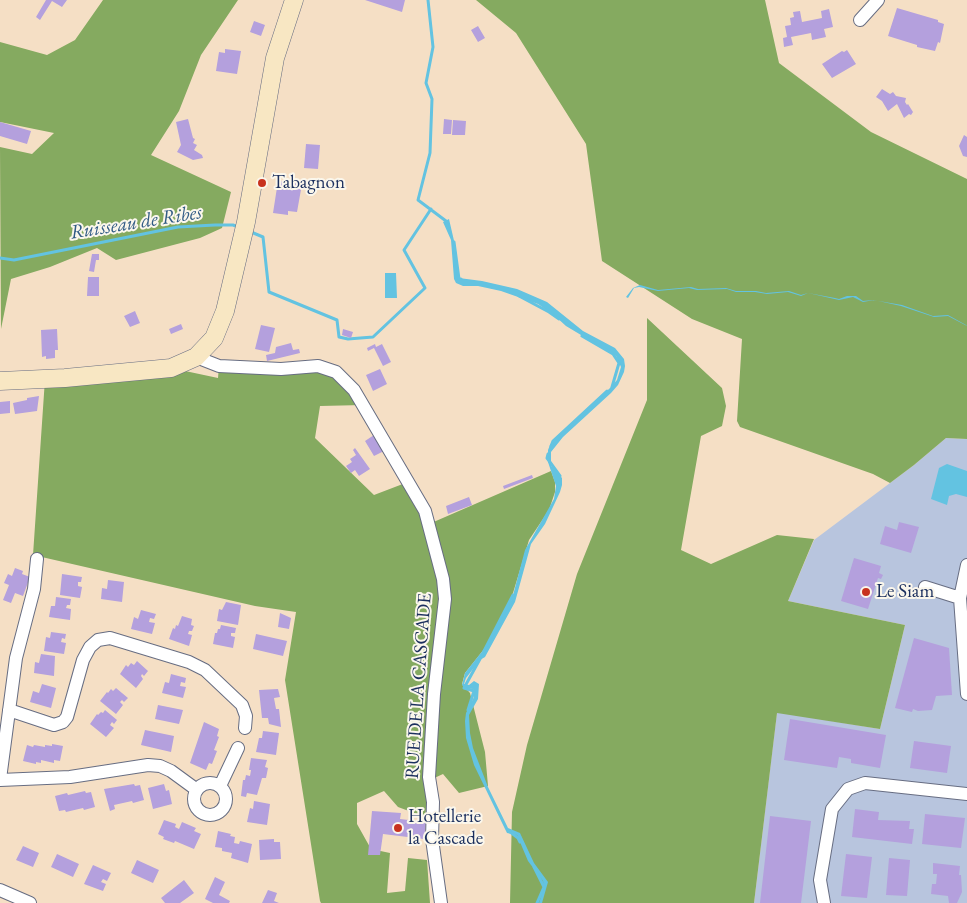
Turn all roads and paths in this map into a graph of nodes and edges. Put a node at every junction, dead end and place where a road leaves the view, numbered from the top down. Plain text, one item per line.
1 (294, 0) edge
2 (878, 0) edge
3 (860, 20) dead end
4 (196, 357) junction
5 (0, 381) edge
6 (37, 559) dead end
7 (967, 565) edge
8 (926, 587) dead end
9 (960, 598) junction
10 (967, 694) edge
11 (9, 710) junction
12 (245, 728) dead end
13 (238, 748) dead end
14 (0, 780) edge
15 (220, 786) junction
16 (197, 790) junction
17 (967, 794) edge
18 (0, 890) edge
19 (30, 903) edge
20 (441, 903) edge
21 (824, 903) edge

1 - 4 main road
2 - 3 street
4 - 5 main road
4 - 20 street, RUE DE LA CASCADE
6 - 11 street
7 - 9 street
8 - 9 street
9 - 10 street
11 - 12 street
11 - 14 street
13 - 15 street
14 - 16 street
15 - 16 street
15 - 16 street
17 - 21 street
18 - 19 street

